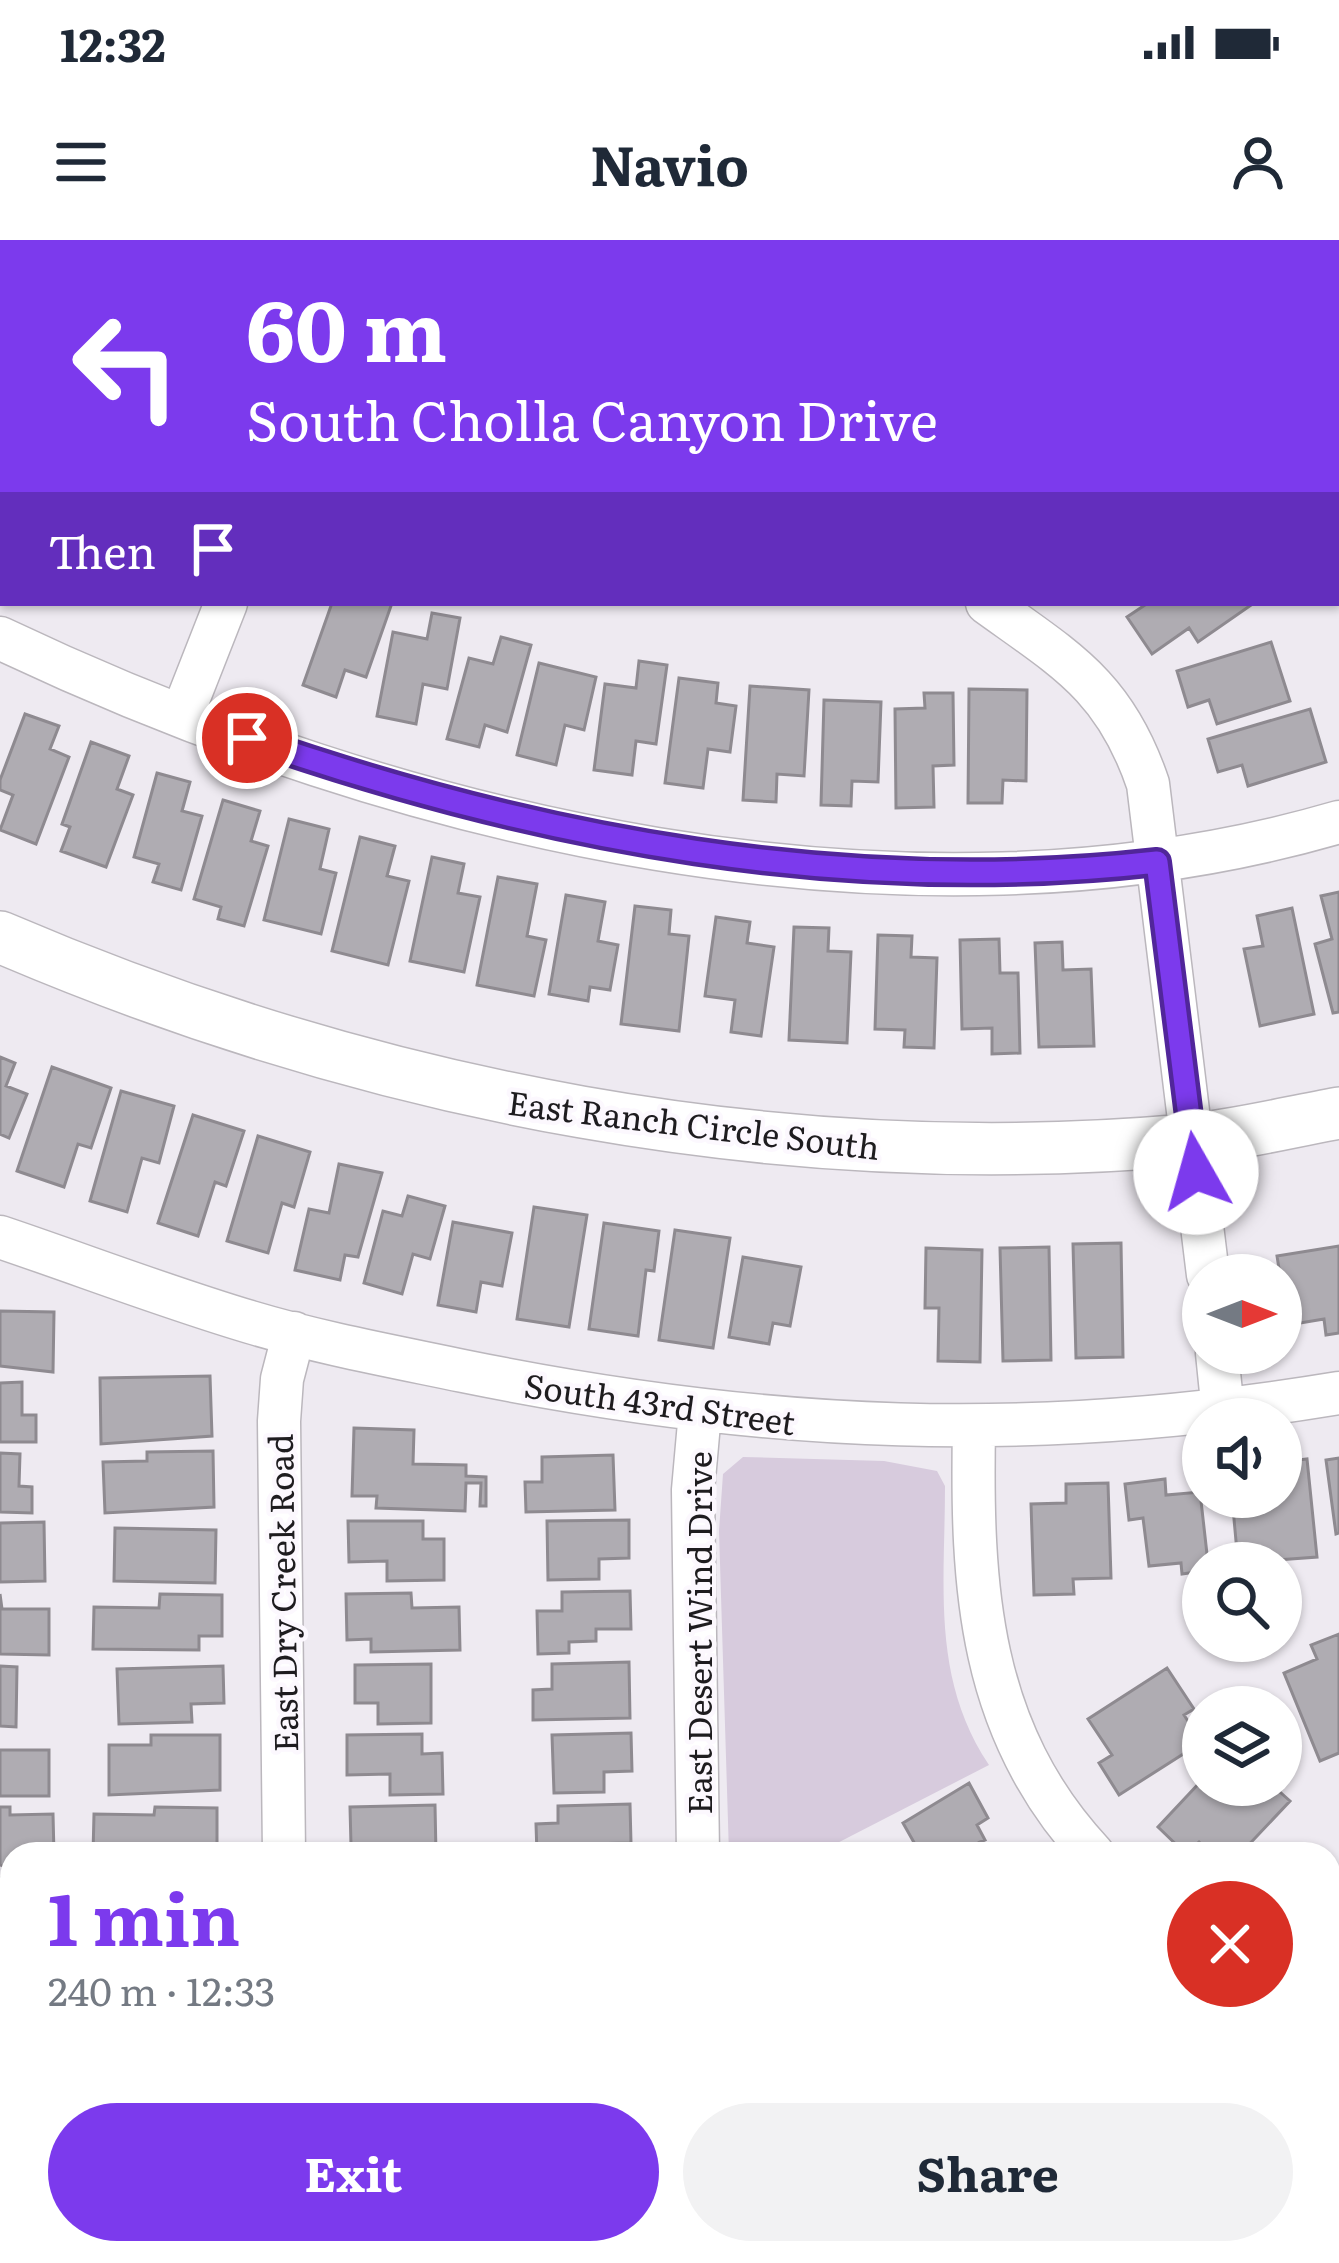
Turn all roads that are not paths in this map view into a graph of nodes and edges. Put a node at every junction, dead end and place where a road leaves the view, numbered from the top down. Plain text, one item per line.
1 (225, 606) edge
2 (991, 606) edge
3 (0, 638) edge
4 (182, 716) junction
5 (1339, 822) edge
6 (1157, 862) junction
7 (0, 937) edge
8 (1339, 1113) edge
9 (1192, 1139) junction
10 (0, 1237) edge
11 (1206, 1254) edge
12 (294, 1333) junction
13 (1339, 1393) edge
14 (1302, 1399) edge
15 (700, 1412) junction
16 (1182, 1414) edge
17 (974, 1427) junction
18 (284, 1842) edge
19 (698, 1842) edge
20 (1084, 1842) edge

1 - 4 street
2 - 6 street
3 - 4 street
4 - 6 street
5 - 6 street
6 - 9 street
7 - 9 street, East Ranch Circle South
8 - 9 street, East Ranch Circle South
9 - 11 street
10 - 12 street, South 43rd Street
12 - 15 street, South 43rd Street
12 - 18 street, East Dry Creek Road
13 - 14 street, South 43rd Street
15 - 17 street, South 43rd Street
15 - 19 street, East Desert Wind Drive
16 - 17 street, South 43rd Street
17 - 20 street

